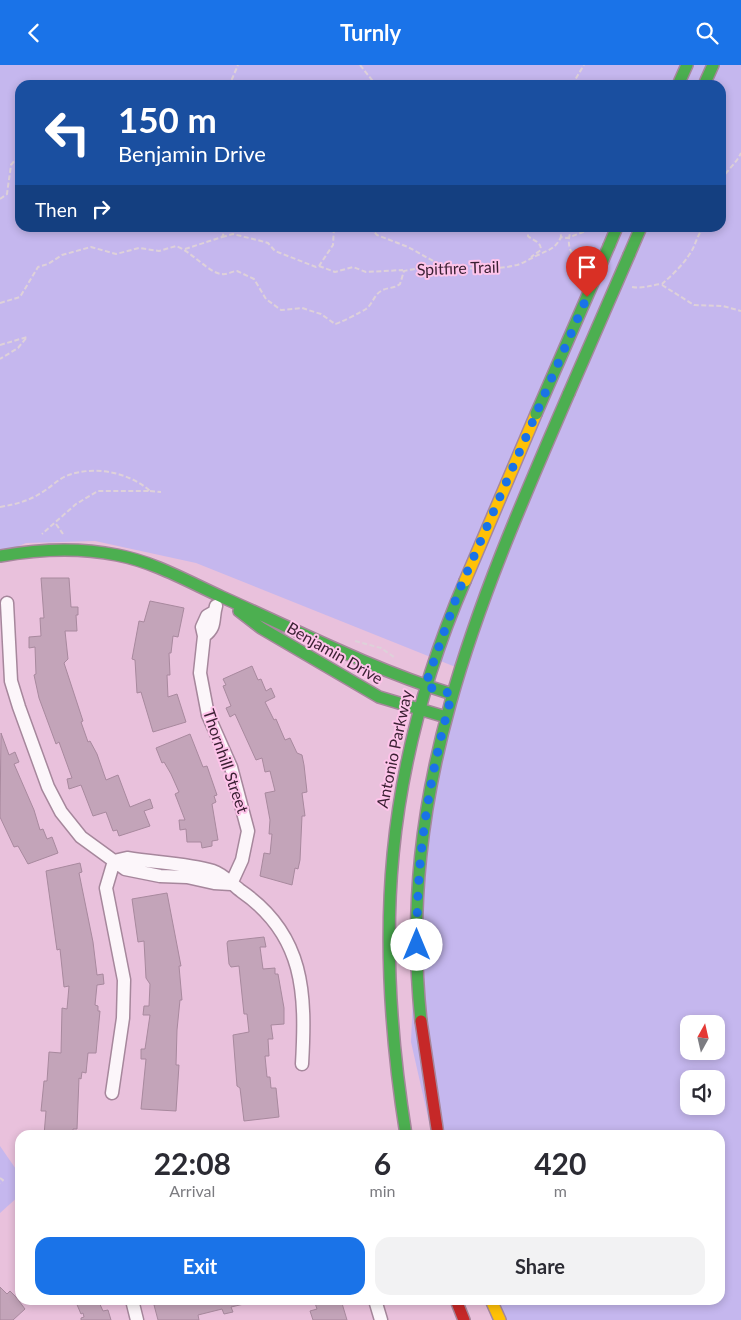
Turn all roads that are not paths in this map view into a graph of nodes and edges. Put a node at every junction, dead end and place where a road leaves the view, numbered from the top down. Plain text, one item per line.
1 (687, 65) edge
2 (713, 65) edge
3 (680, 80) edge
4 (706, 80) edge
5 (615, 232) edge
6 (639, 232) edge
7 (0, 556) edge
8 (219, 595) junction
9 (7, 603) dead end
10 (425, 686) junction
11 (452, 694) junction
12 (417, 710) junction
13 (446, 717) junction
14 (114, 861) junction
15 (231, 884) junction
16 (302, 1064) dead end
17 (112, 1093) dead end
18 (405, 1130) edge
19 (437, 1130) edge
20 (133, 1305) edge
21 (376, 1305) edge
22 (458, 1305) edge
23 (493, 1305) edge
24 (137, 1320) edge
25 (381, 1320) edge
26 (464, 1320) edge
27 (500, 1320) edge

1 - 3 main road
2 - 4 main road
5 - 10 main road, Antonio Parkway, bridge
6 - 11 main road, bridge
7 - 8 main road, Benjamin Drive
8 - 10 main road, Benjamin Drive
8 - 12 main road, Benjamin Drive
8 - 15 street, Thornhill Street
9 - 14 street
10 - 11 main road, Benjamin Drive
10 - 12 main road, Antonio Parkway
11 - 13 main road
12 - 13 main road, Benjamin Drive
12 - 18 main road, Antonio Parkway
13 - 19 main road
14 - 15 street
14 - 17 street
15 - 16 street
20 - 24 street
21 - 25 street
22 - 26 main road
23 - 27 main road

